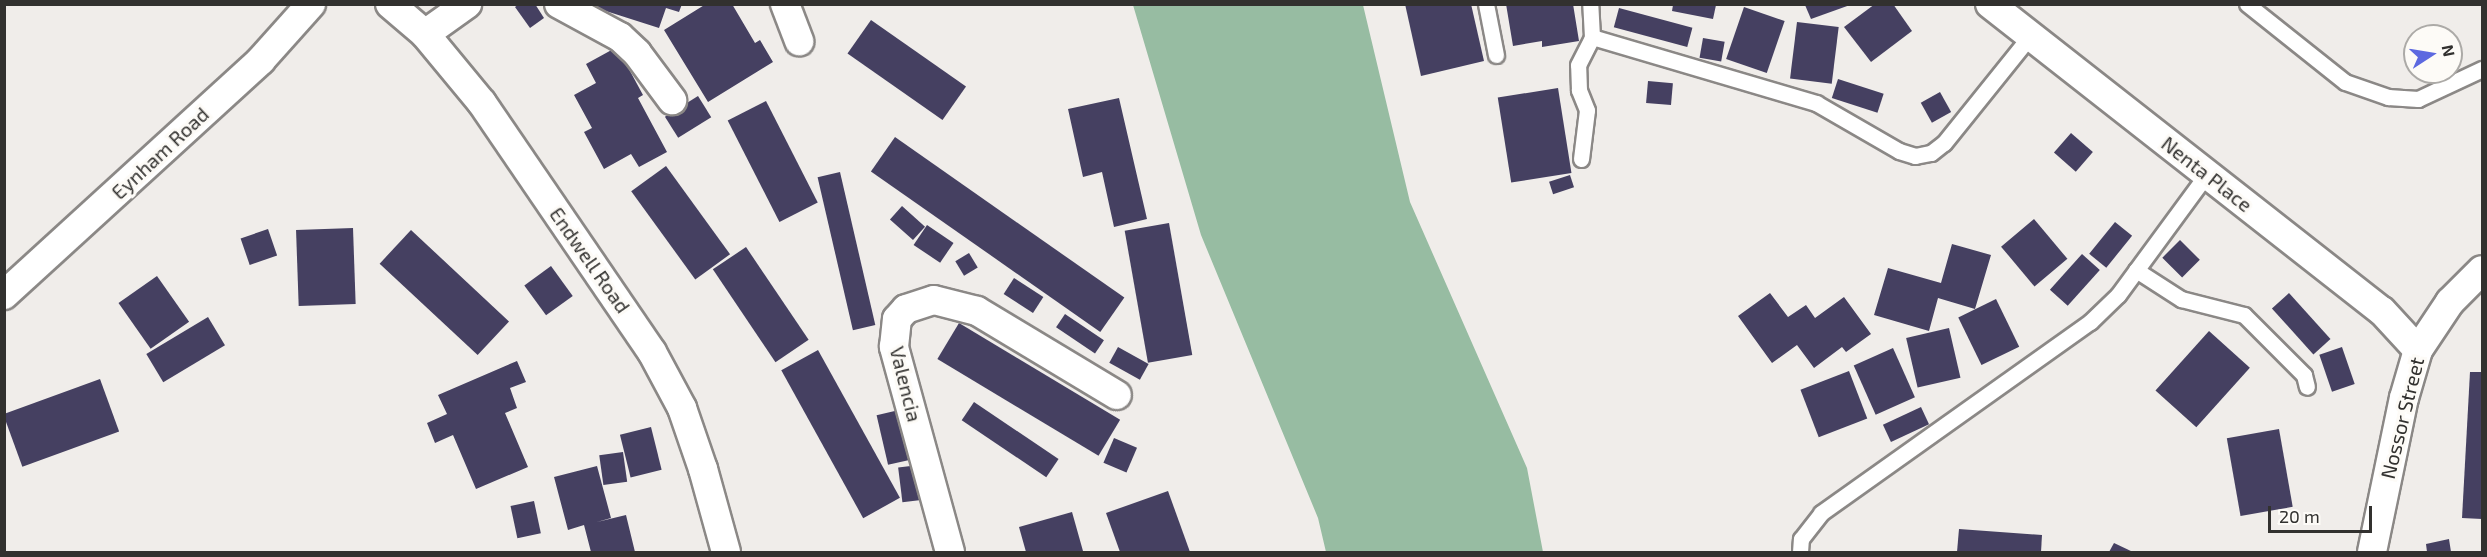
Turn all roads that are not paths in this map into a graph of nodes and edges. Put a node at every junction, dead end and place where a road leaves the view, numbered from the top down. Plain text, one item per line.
1 (311, 4) edge
2 (390, 4) edge
3 (467, 4) edge
4 (560, 4) edge
5 (785, 4) edge
6 (1486, 4) edge
7 (1590, 4) edge
8 (1990, 4) edge
9 (2247, 4) edge
10 (425, 34) junction
11 (2030, 36) junction
12 (1592, 37) junction
13 (799, 41) dead end
14 (1496, 55) dead end
15 (2482, 69) edge
16 (672, 100) dead end
17 (1581, 159) dead end
18 (2207, 174) junction
19 (2136, 270) junction
20 (2482, 270) edge
21 (4, 295) edge
22 (2418, 350) junction
23 (2307, 387) dead end
24 (1117, 395) dead end
25 (726, 552) edge
26 (950, 552) edge
27 (1800, 552) edge
28 (2372, 552) edge

1 - 21 street, Eynham Road
2 - 10 street, Endwell Road
3 - 10 street
4 - 16 street
5 - 13 street
6 - 14 lane
7 - 12 lane
8 - 11 street, Nenta Place
9 - 15 lane
10 - 25 street, Endwell Road
11 - 12 lane
11 - 18 street, Nenta Place
12 - 17 lane
18 - 19 lane
18 - 22 street, Nenta Place
19 - 23 lane
19 - 27 lane
20 - 22 street, Nossor Street
22 - 28 street, Nossor Street
24 - 26 street, Valencia

